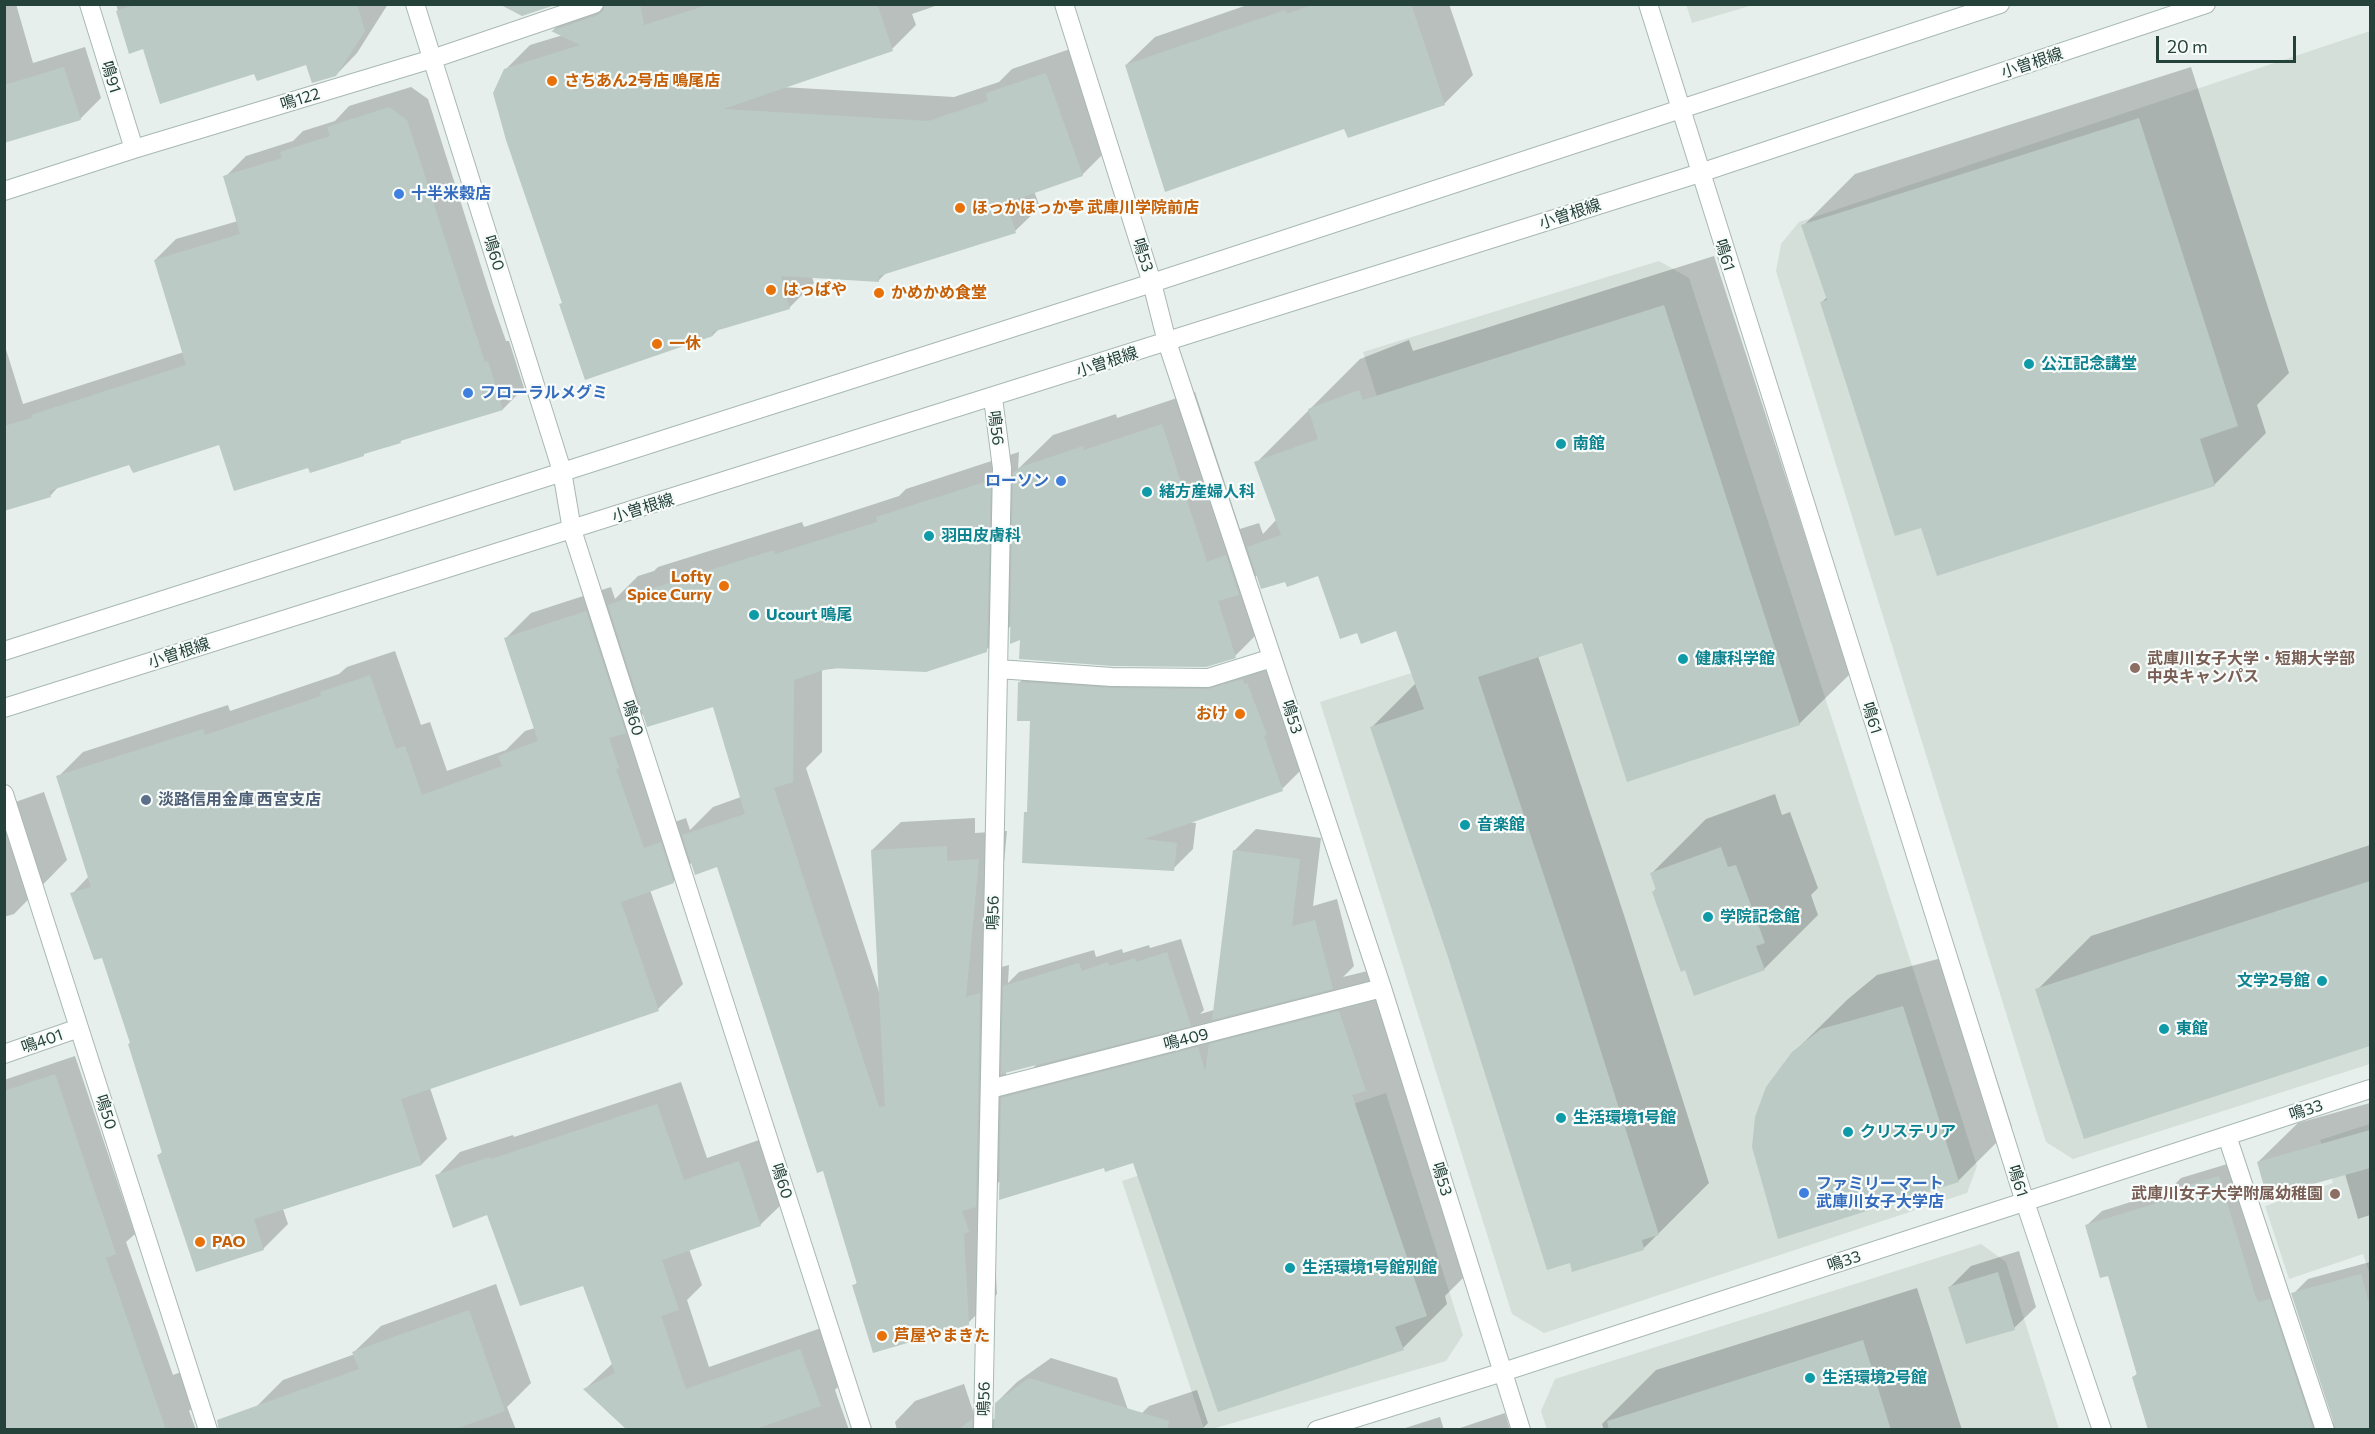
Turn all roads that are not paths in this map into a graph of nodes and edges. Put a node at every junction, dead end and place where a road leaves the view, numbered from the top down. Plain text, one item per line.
1 (89, 4) edge
2 (415, 4) edge
3 (594, 4) edge
4 (1064, 4) edge
5 (1648, 4) edge
6 (2000, 4) edge
7 (2206, 4) edge
8 (432, 59) junction
9 (1682, 109) junction
10 (134, 148) junction
11 (1700, 173) junction
12 (4, 191) edge
13 (1152, 283) junction
14 (1167, 342) junction
15 (993, 398) junction
16 (562, 471) junction
17 (572, 530) junction
18 (4, 651) edge
19 (1272, 658) junction
20 (998, 669) junction
21 (4, 708) edge
22 (4, 795) edge
23 (1382, 988) junction
24 (79, 1028) junction
25 (4, 1054) edge
26 (990, 1089) junction
27 (2370, 1089) edge
28 (2227, 1136) junction
29 (2025, 1202) junction
30 (1503, 1372) junction
31 (208, 1430) edge
32 (862, 1430) edge
33 (983, 1430) edge
34 (1317, 1430) edge
35 (1521, 1430) edge
36 (2102, 1430) edge
37 (2325, 1430) edge

1 - 10 street, 鳴91
2 - 8 street, 鳴60
3 - 8 street, 鳴122
4 - 13 street, 鳴53
5 - 9 street, 鳴61
6 - 9 street
7 - 11 street, 小曽根線
8 - 10 street, 鳴122
8 - 16 street, 鳴60
9 - 11 street, 鳴61
9 - 13 street
10 - 12 street, 鳴122
11 - 14 street, 小曽根線
11 - 29 street, 鳴61
13 - 14 street, 鳴53
13 - 16 street
14 - 15 street, 小曽根線
14 - 19 street, 鳴53
15 - 17 street, 小曽根線
15 - 20 street, 鳴56
16 - 17 street, 鳴60
16 - 18 street
17 - 21 street, 小曽根線
17 - 32 street, 鳴60
19 - 20 street
19 - 23 street, 鳴53
20 - 26 street, 鳴56
22 - 24 street, 鳴50
23 - 26 street, 鳴409
23 - 30 street, 鳴53
24 - 25 street, 鳴401
24 - 31 street, 鳴50
26 - 33 street, 鳴56
27 - 28 street, 鳴33
28 - 29 street, 鳴33
28 - 37 street
29 - 30 street, 鳴33
29 - 36 street, 鳴61
30 - 34 street, 鳴33
30 - 35 street, 鳴53

